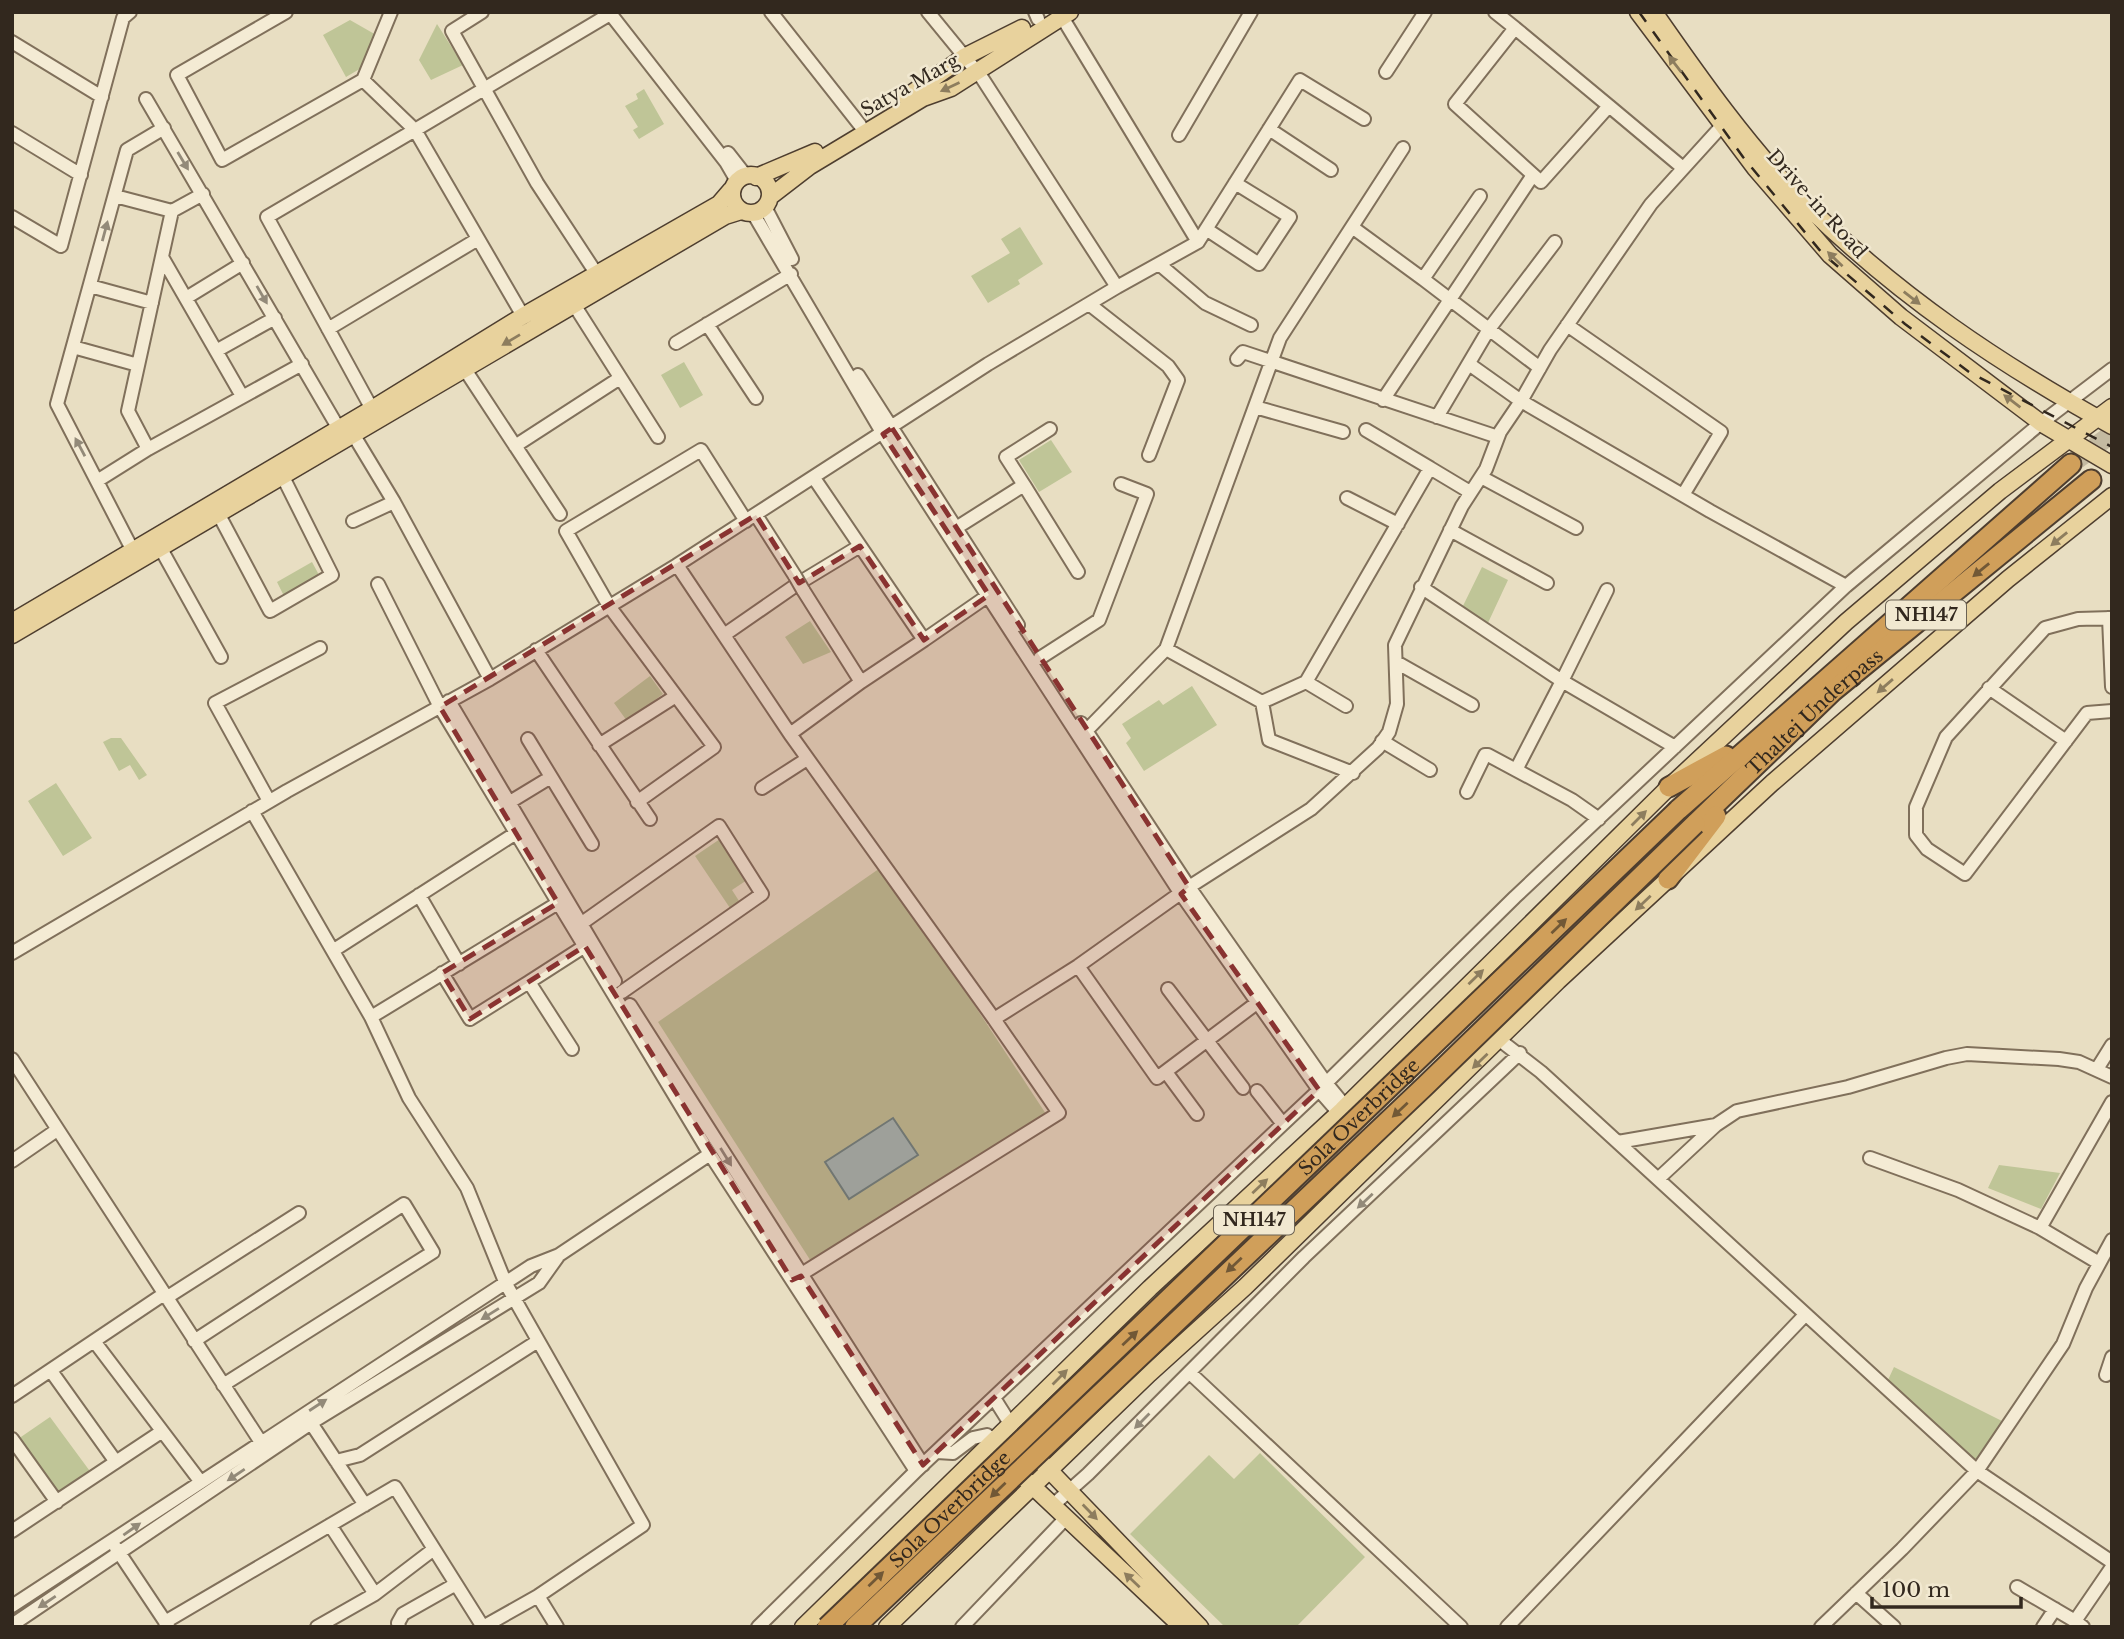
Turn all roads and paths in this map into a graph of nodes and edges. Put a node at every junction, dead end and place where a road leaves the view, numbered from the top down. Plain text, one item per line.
1 (286, 12) edge
2 (391, 12) edge
3 (482, 12) edge
4 (771, 12) edge
5 (928, 12) edge
6 (1251, 12) edge
7 (1424, 12) edge
8 (1495, 12) edge
9 (1638, 12) edge
10 (1654, 12) edge
11 (612, 13) edge
12 (122, 14) edge
13 (1051, 14) edge
14 (1515, 29) junction
15 (12, 42) edge
16 (964, 57) junction
17 (977, 72) junction
18 (1386, 72) dead end
19 (363, 80) junction
20 (485, 89) junction
21 (102, 97) junction
22 (146, 99) dead end
23 (1609, 106) junction
24 (1364, 119) dead end
25 (1727, 120) junction
26 (860, 125) junction
27 (163, 128) junction
28 (1269, 128) junction
29 (415, 130) junction
30 (12, 133) edge
31 (1179, 135) dead end
32 (1403, 148) dead end
33 (1684, 168) junction
34 (1331, 170) dead end
35 (81, 174) junction
36 (1533, 175) junction
37 (743, 181) junction
38 (1235, 183) junction
39 (203, 194) junction
40 (115, 195) junction
41 (1480, 196) dead end
42 (758, 207) junction
43 (172, 211) junction
44 (12, 217) edge
45 (1352, 227) junction
46 (1206, 229) junction
47 (478, 239) junction
48 (1198, 242) junction
49 (1555, 242) dead end
50 (162, 257) junction
51 (243, 263) junction
52 (1159, 264) junction
53 (791, 274) junction
54 (597, 276) junction
55 (1423, 279) junction
56 (90, 286) junction
57 (1117, 287) junction
58 (186, 298) junction
59 (1450, 299) junction
60 (152, 303) junction
61 (573, 303) junction
62 (1089, 304) junction
63 (275, 318) junction
64 (529, 319) junction
65 (707, 324) junction
66 (1251, 325) dead end
67 (1567, 325) junction
68 (328, 329) junction
69 (1489, 329) junction
70 (676, 342) dead end
71 (73, 347) junction
72 (216, 351) junction
73 (1237, 359) dead end
74 (1271, 363) junction
75 (1469, 364) junction
76 (138, 365) junction
77 (302, 365) junction
78 (464, 368) junction
79 (1540, 368) junction
80 (2112, 369) edge
81 (620, 378) junction
82 (243, 396) junction
83 (756, 398) dead end
84 (1383, 400) junction
85 (1521, 401) junction
86 (2069, 401) junction
87 (1255, 407) junction
88 (2112, 407) edge
89 (372, 410) junction
90 (1437, 417) junction
91 (2104, 422) edge
92 (2041, 423) junction
93 (1050, 429) dead end
94 (1366, 430) dead end
95 (888, 431) junction
96 (346, 432) junction
97 (1343, 432) dead end
98 (658, 437) dead end
99 (1498, 438) junction
100 (2068, 440) junction
101 (515, 446) junction
102 (148, 449) junction
103 (1149, 455) dead end
104 (2071, 464) tunnel mouth
105 (2112, 465) edge
106 (1430, 468) junction
107 (283, 477) junction
108 (1481, 477) junction
109 (814, 478) junction
110 (2091, 480) dead end
111 (97, 481) junction
112 (1121, 484) dead end
113 (1024, 485) junction
114 (1471, 492) junction
115 (1683, 495) junction
116 (2112, 496) edge
117 (1347, 498) dead end
118 (394, 502) junction
119 (560, 514) dead end
120 (219, 515) junction
121 (751, 518) junction
122 (353, 521) dead end
123 (1398, 524) junction
124 (956, 528) junction
125 (1576, 528) dead end
126 (1450, 530) junction
127 (860, 546) junction
128 (161, 549) junction
129 (133, 551) junction
130 (677, 565) junction
131 (1078, 572) dead end
132 (1547, 583) dead end
133 (378, 584) dead end
134 (1846, 586) junction
135 (1421, 587) junction
136 (1607, 590) dead end
137 (989, 595) junction
138 (609, 606) junction
139 (2110, 618) edge
140 (12, 622) edge
141 (12, 635) edge
142 (724, 635) junction
143 (924, 640) junction
144 (320, 648) dead end
145 (1166, 649) junction
146 (536, 650) junction
147 (221, 657) dead end
148 (1040, 659) junction
149 (1396, 662) junction
150 (491, 679) junction
151 (1562, 681) junction
152 (861, 682) junction
153 (1306, 682) junction
154 (2112, 687) edge
155 (1989, 688) junction
156 (676, 696) junction
157 (1262, 702) junction
158 (444, 704) junction
159 (1472, 705) dead end
160 (1346, 706) dead end
161 (2112, 711) edge
162 (1086, 731) junction
163 (790, 734) junction
164 (528, 739) dead end
165 (1382, 741) junction
166 (2066, 741) junction
167 (599, 745) junction
168 (1675, 747) junction
169 (1740, 754) junction
170 (807, 758) junction
171 (1430, 770) dead end
172 (1516, 770) junction
173 (1353, 773) junction
174 (551, 777) junction
175 (1735, 785) junction
176 (762, 788) dead end
177 (1669, 788) junction
178 (1466, 792) dead end
179 (270, 801) junction
180 (510, 802) junction
181 (637, 802) junction
182 (252, 811) junction
183 (1599, 819) junction
184 (650, 820) dead end
185 (516, 833) junction
186 (592, 844) dead end
187 (1668, 879) junction
188 (1185, 891) junction
189 (419, 895) junction
190 (558, 903) junction
191 (582, 923) junction
192 (585, 946) junction
193 (334, 950) junction
194 (12, 953) edge
195 (459, 964) junction
196 (1078, 966) junction
197 (442, 974) junction
198 (529, 982) junction
199 (1168, 989) dead end
200 (622, 992) junction
201 (1258, 1002) junction
202 (371, 1017) junction
203 (994, 1019) junction
204 (1206, 1041) junction
205 (1501, 1041) junction
206 (2112, 1045) edge
207 (572, 1049) dead end
208 (1520, 1053) junction
209 (12, 1059) edge
210 (2097, 1069) junction
211 (1166, 1072) junction
212 (2112, 1077) edge
213 (17, 1078) edge
214 (1322, 1087) junction
215 (2112, 1102) edge
216 (1342, 1110) junction
217 (1197, 1114) dead end
218 (1283, 1124) junction
219 (1716, 1125) junction
220 (57, 1130) junction
221 (1618, 1142) junction
222 (710, 1154) junction
223 (1870, 1158) dead end
224 (12, 1161) edge
225 (1658, 1180) junction
226 (299, 1213) dead end
227 (2040, 1228) junction
228 (2112, 1240) edge
229 (559, 1255) junction
230 (2099, 1263) junction
231 (797, 1278) junction
232 (506, 1284) junction
233 (165, 1296) junction
234 (514, 1299) junction
235 (1805, 1315) junction
236 (94, 1341) junction
237 (194, 1341) junction
238 (538, 1341) junction
239 (2112, 1357) edge
240 (51, 1371) junction
241 (1190, 1373) junction
242 (2106, 1376) dead end
243 (223, 1385) junction
244 (12, 1396) edge
245 (994, 1398) junction
246 (311, 1423) junction
247 (1012, 1425) junction
248 (161, 1432) junction
249 (12, 1439) edge
250 (260, 1441) junction
251 (995, 1441) junction
252 (937, 1452) junction
253 (268, 1453) junction
254 (336, 1461) junction
255 (116, 1462) junction
256 (919, 1468) junction
257 (1976, 1471) junction
258 (1049, 1473) junction
259 (200, 1481) junction
260 (1031, 1487) junction
261 (1069, 1490) junction
262 (57, 1502) junction
263 (365, 1505) junction
264 (1052, 1506) junction
265 (1066, 1518) junction
266 (330, 1525) junction
267 (13, 1528) edge
268 (112, 1542) junction
269 (434, 1549) junction
270 (120, 1554) junction
271 (2112, 1565) edge
272 (456, 1584) junction
273 (2017, 1587) dead end
274 (1856, 1593) junction
275 (375, 1594) junction
276 (538, 1596) junction
277 (12, 1605) edge
278 (2055, 1609) junction
279 (167, 1624) edge
280 (2079, 1624) edge
281 (12, 1625) edge
282 (317, 1627) edge
283 (399, 1627) edge
284 (483, 1627) edge
285 (557, 1627) edge
286 (758, 1627) edge
287 (803, 1627) edge
288 (827, 1627) edge
289 (855, 1627) edge
290 (887, 1627) edge
291 (961, 1627) edge
292 (1182, 1627) edge
293 (1200, 1627) edge
294 (1461, 1627) edge
295 (1507, 1627) edge
296 (1821, 1627) edge
297 (1894, 1627) edge
298 (2043, 1627) edge

1 - 19 street
2 - 19 street
3 - 20 street
4 - 26 street
5 - 16 street
6 - 31 street
7 - 18 street
8 - 14 street
25 -> 9 main road, Drive-in Road
10 - 25 main road, Drive-in Road
11 - 20 street
11 - 37 street
12 - 21 street
13 - 16 main road, Satya Marg
13 - 17 main road, Satya Marg
13 - 48 street
14 - 23 street
14 - 36 street
15 - 21 street
16 - 17 street
16 - 26 main road, Satya Marg
17 -> 42 main road, Satya Marg
17 - 57 street
19 - 29 street
20 - 29 street
20 - 54 street
21 - 35 street
22 - 27 street
23 - 33 street
23 - 36 street
24 - 28 street
25 - 33 street
25 -> 86 main road, Drive-in Road
92 -> 25 main road, Drive-in Road
26 - 37 main road, Satya Marg
27 -> 39 street
27 - 40 street
28 - 34 street
28 - 38 street
29 - 47 street
29 - 68 street
30 - 35 street
32 - 45 street
33 - 67 street
35 - 44 street
36 - 59 street
37 - 42 main road
37 - 42 main road
37 - 54 main road
38 - 46 street
38 - 46 street
39 - 43 street
39 - 51 street
40 - 43 street
56 -> 40 street
41 - 55 street
42 - 53 street
42 - 61 main road, Satya Marg
42 - 95 street
43 - 50 street
45 - 55 street
45 - 74 street
46 - 48 street
47 - 64 street
47 - 68 street
48 - 52 street
49 - 69 street
50 - 58 street
50 - 60 street
51 - 58 street
51 -> 63 street
52 - 57 street
52 - 66 street
53 - 65 street
53 - 95 street
54 - 64 main road
55 - 59 street
56 - 60 street
56 - 71 street
57 - 62 street
58 - 72 street
59 - 69 street
59 - 84 street
60 - 76 street
61 - 64 main road, Satya Marg
61 - 81 street
62 - 95 street
62 - 103 street
63 - 72 street
63 - 77 street
64 -> 78 main road
64 - 89 main road
65 - 70 street
65 - 83 street
67 - 79 street
67 - 115 street
68 - 89 street
69 - 75 street
69 - 79 street
71 - 76 street
111 -> 71 street
72 - 82 street
73 - 74 street
74 - 84 street
74 - 87 street
75 - 85 street
75 - 90 street
76 - 102 street
77 - 82 street
77 - 96 street
78 - 96 main road
78 - 101 street
79 - 85 street
80 - 86 street
81 - 98 street
81 - 101 street
82 - 102 street
84 - 90 street
85 - 99 street
85 - 115 street
86 - 91 main road, Drive-in Road
86 - 92 street
87 - 97 street
87 - 145 street
88 - 91 main road
89 - 96 main road
90 - 99 street
91 - 100 main road
92 - 100 main road, Drive-in Road
92 - 134 street
93 - 113 street
94 - 106 street
95 - 109 street
95 - 124 street
95 - 137 street
96 - 107 main road
96 - 118 street
96 - 129 main road
99 - 108 street
100 - 105 main road, Drive-in Road
100 - 177 main road
101 - 119 street
102 - 111 street
104 - 169 highway, Thaltej Underpass / NH147
106 - 114 street
106 - 123 street
107 - 120 main road
107 - 120 street
108 - 114 street
108 - 125 street
109 - 121 street
109 - 127 street
110 -> 175 highway, Thaltej Underpass / NH147
111 - 129 street
112 - 148 street
113 - 124 street
113 - 131 street
114 - 126 street
115 - 134 street
116 -> 187 main road
117 - 123 street
118 - 122 street
118 - 150 street
120 - 128 main road
121 - 130 street
121 - 138 street
121 - 152 street, bridge
123 - 153 street
124 - 148 street
126 - 132 street
126 - 135 street
127 - 142 street
127 - 143 street
128 - 141 main road
128 - 147 street
129 - 140 main road
130 - 138 street
130 - 142 street
133 - 158 street
134 - 168 street
135 - 149 street
135 - 151 street
136 - 151 street
137 - 143 street
137 - 188 street
138 - 146 street
138 - 156 street
139 - 154 street
139 - 155 street
142 - 163 street
143 - 152 street
144 - 179 street
145 - 157 street
145 - 162 street
146 - 150 street
146 - 167 street
148 - 162 street
149 - 159 street
149 - 165 street
150 - 158 street
151 - 168 street
151 - 172 street
152 - 163 street
153 - 157 street
153 - 160 street
155 - 166 street
155 - 166 street
156 - 167 street
156 - 181 street
157 - 173 street
158 - 179 street
158 - 180 street
158 - 185 street
161 - 166 street
162 - 188 street
163 - 170 street
164 - 174 street
165 - 171 street
165 - 173 street
167 - 181 street
168 - 183 street
169 - 177 highway
288 -> 169 highway, Sola Overbridge / NH147, bridge
170 - 176 street
170 - 203 street
172 - 178 street
172 - 183 street
173 - 188 street
174 - 180 street
174 - 186 street
175 - 187 highway
175 -> 289 highway, Sola Overbridge / NH147, bridge
216 -> 177 main road
179 - 182 street
180 - 191 street
181 - 184 street
182 - 193 street
182 - 194 street
183 - 214 street
185 - 189 street
185 - 190 street
187 -> 205 main road
188 - 196 street
188 - 201 street
188 - 214 street
189 - 193 street
189 - 195 street
190 - 192 street
190 - 195 street
191 - 200 street
191 - 200 street
192 - 198 street
192 - 222 street
193 - 202 street
195 - 197 street
196 - 203 street
196 - 211 street
197 - 198 street
197 - 202 street
198 - 207 street
199 - 204 street
200 -> 231 street
201 - 204 street
201 - 214 street
202 - 232 street
203 - 231 street
204 - 211 street
204 - 218 street
205 - 208 street
205 -> 258 main road
206 - 210 street
208 - 221 street
208 -> 241 street
209 - 213 street
210 - 212 street
210 - 219 street
211 - 217 street
213 - 220 street
214 - 216 street
214 - 218 street
215 - 227 street
247 -> 216 main road
218 - 245 street
219 - 221 street
219 - 225 street
220 - 224 street
220 - 233 street
221 - 225 street
222 - 229 street
222 - 231 street
223 - 227 street
225 - 235 street
226 - 233 street
227 - 230 street
228 - 230 street
229 - 232 street
229 - 234 street
230 - 257 street
231 - 256 street
232 - 234 street
250 -> 232 street
233 - 236 street
233 - 237 street
234 - 238 street
234 -> 246 street
235 - 257 street
235 - 295 street
236 - 240 street
236 - 248 street
237 - 243 street
237 - 243 street
238 - 254 street
238 - 276 street
239 - 242 street
240 - 244 street
240 - 255 street
241 -> 261 street
241 - 294 street
243 - 250 street
245 - 247 street
245 - 252 street
246 - 253 street
246 - 254 street
247 - 251 main road
247 - 258 main road
248 - 255 street
248 - 259 street
249 - 262 street
250 - 253 street
250 - 259 street
251 - 252 street
251 - 260 main road
251 - 287 main road
252 - 256 street
253 -> 270 street
254 - 263 street
255 - 262 street
256 - 286 street
257 - 271 street
257 - 274 street
258 - 260 main road
258 - 261 main road
268 -> 259 street
260 - 264 main road
260 - 290 main road
261 - 264 street
261 -> 293 main road
262 - 267 street
263 - 266 street
263 - 269 street
264 - 265 main road
265 - 291 street
292 -> 265 main road
266 - 275 street
266 - 279 street
268 - 270 street
268 - 277 street
269 - 272 street
269 - 275 street
270 - 279 street
270 -> 281 street
271 - 280 street
272 - 283 street
272 - 284 street
273 - 278 street
274 - 296 street
274 - 297 street
275 - 282 street
276 - 284 street
276 - 285 street
278 - 280 street
278 - 298 street

